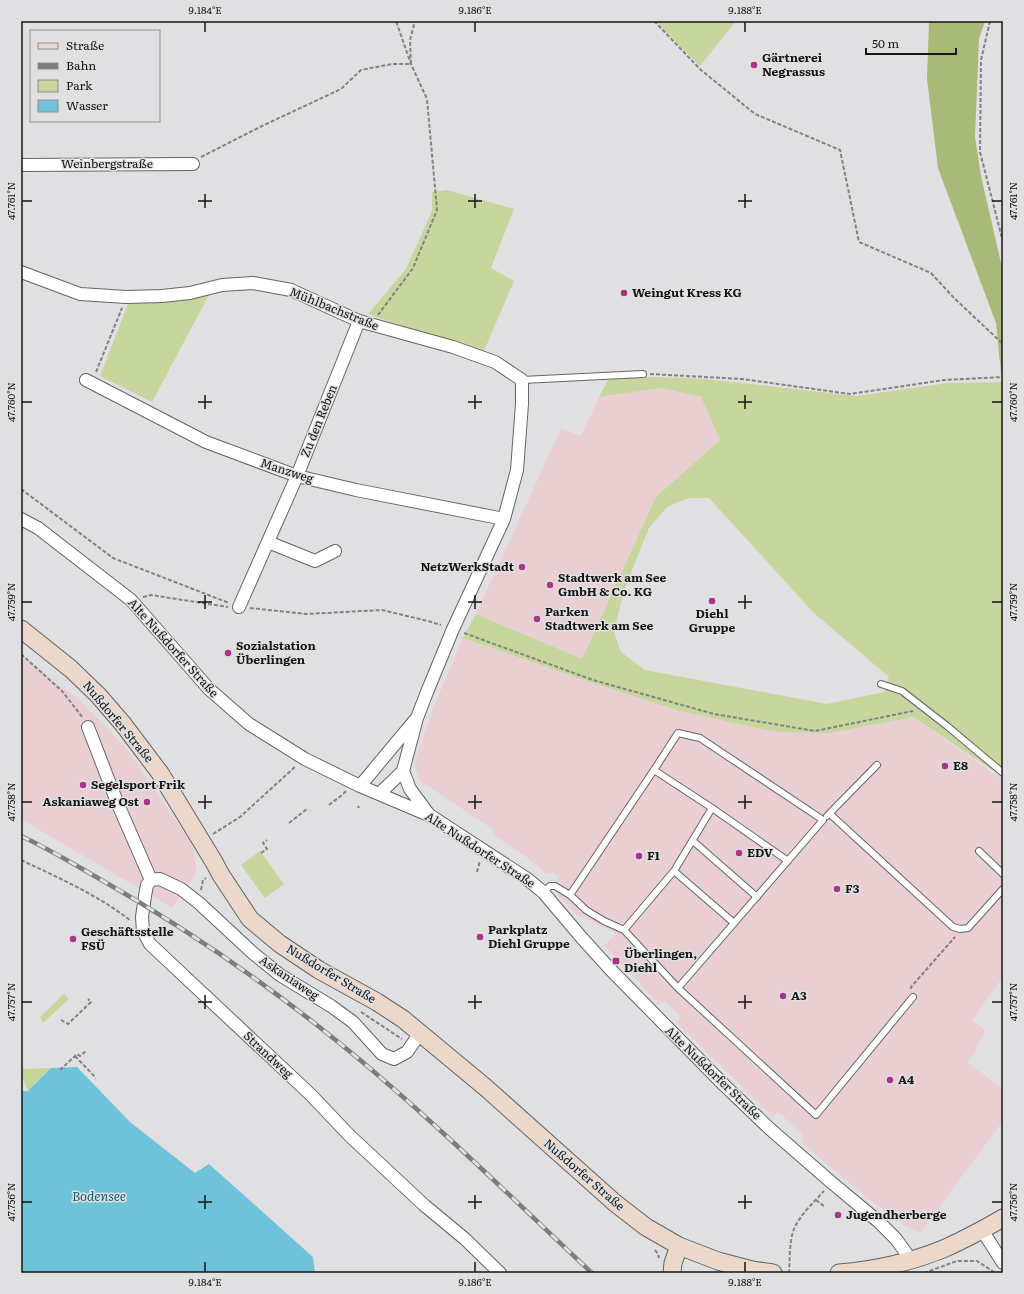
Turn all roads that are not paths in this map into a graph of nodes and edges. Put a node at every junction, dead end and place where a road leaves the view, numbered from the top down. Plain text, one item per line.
1 (193, 164) road end
2 (21, 165) edge
3 (21, 272) edge
4 (359, 321) junction
5 (643, 374) road end
6 (522, 380) junction
7 (88, 381) road end
8 (297, 476) junction
9 (21, 519) edge
10 (504, 519) junction
11 (268, 542) junction
12 (335, 551) dead end
13 (239, 607) road end
14 (21, 629) edge
15 (881, 684) dead end
16 (417, 718) junction
17 (88, 727) road end
18 (877, 765) dead end
19 (654, 770) junction
20 (403, 771) junction
21 (1003, 773) edge
22 (356, 784) junction
23 (379, 794) junction
24 (712, 808) junction
25 (830, 814) junction
26 (431, 816) junction
27 (823, 820) junction
28 (693, 841) junction
29 (979, 851) dead end
30 (788, 861) junction
31 (674, 871) junction
32 (1003, 874) edge
33 (151, 880) junction
34 (1003, 889) edge
35 (543, 892) junction
36 (570, 895) junction
37 (756, 898) junction
38 (734, 923) junction
39 (624, 930) junction
40 (678, 988) junction
41 (913, 997) road end
42 (420, 1033) junction
43 (1003, 1218) edge
44 (982, 1230) junction
45 (679, 1246) junction
46 (911, 1260) junction
47 (1003, 1262) edge
48 (500, 1273) edge
49 (672, 1273) edge
50 (773, 1273) edge
51 (839, 1273) edge

1 - 2 street, Weinbergstraße
3 - 4 street, Mühlbachstraße
4 - 6 street, Mühlbachstraße
4 - 8 street, Zu den Reben
5 - 6 lane
6 - 10 street
7 - 8 street, Manzweg
8 - 10 street, Manzweg
8 - 11 street, Zu den Reben
9 - 22 street, Alte Nußdorfer Straße
10 - 16 street
11 - 12 street
11 - 13 street, Zu den Reben
14 - 42 street, Nußdorfer Straße
15 - 21 lane
16 - 20 street
16 - 22 street
17 - 33 street
18 - 25 lane
19 - 24 lane
19 - 27 lane
19 - 36 lane
20 - 23 street
20 - 26 street
22 - 23 street, Alte Nußdorfer Straße
23 - 26 street, Alte Nußdorfer Straße
24 - 28 lane
24 - 30 lane
25 - 27 lane
25 - 34 lane
26 - 35 street, Alte Nußdorfer Straße
27 - 30 lane
28 - 31 lane
28 - 37 lane
29 - 32 lane
30 - 37 lane
31 - 38 lane
31 - 39 lane
33 - 42 street, Askaniaweg
33 - 48 street, Strandweg
35 - 36 lane
35 - 46 street, Alte Nußdorfer Straße
36 - 39 lane
37 - 38 lane
38 - 40 lane
39 - 40 lane
40 - 41 lane
42 - 45 street, Nußdorfer Straße
43 - 44 street
44 - 46 street
44 - 47 street
45 - 49 street
45 - 50 street, Nußdorfer Straße
46 - 51 street

